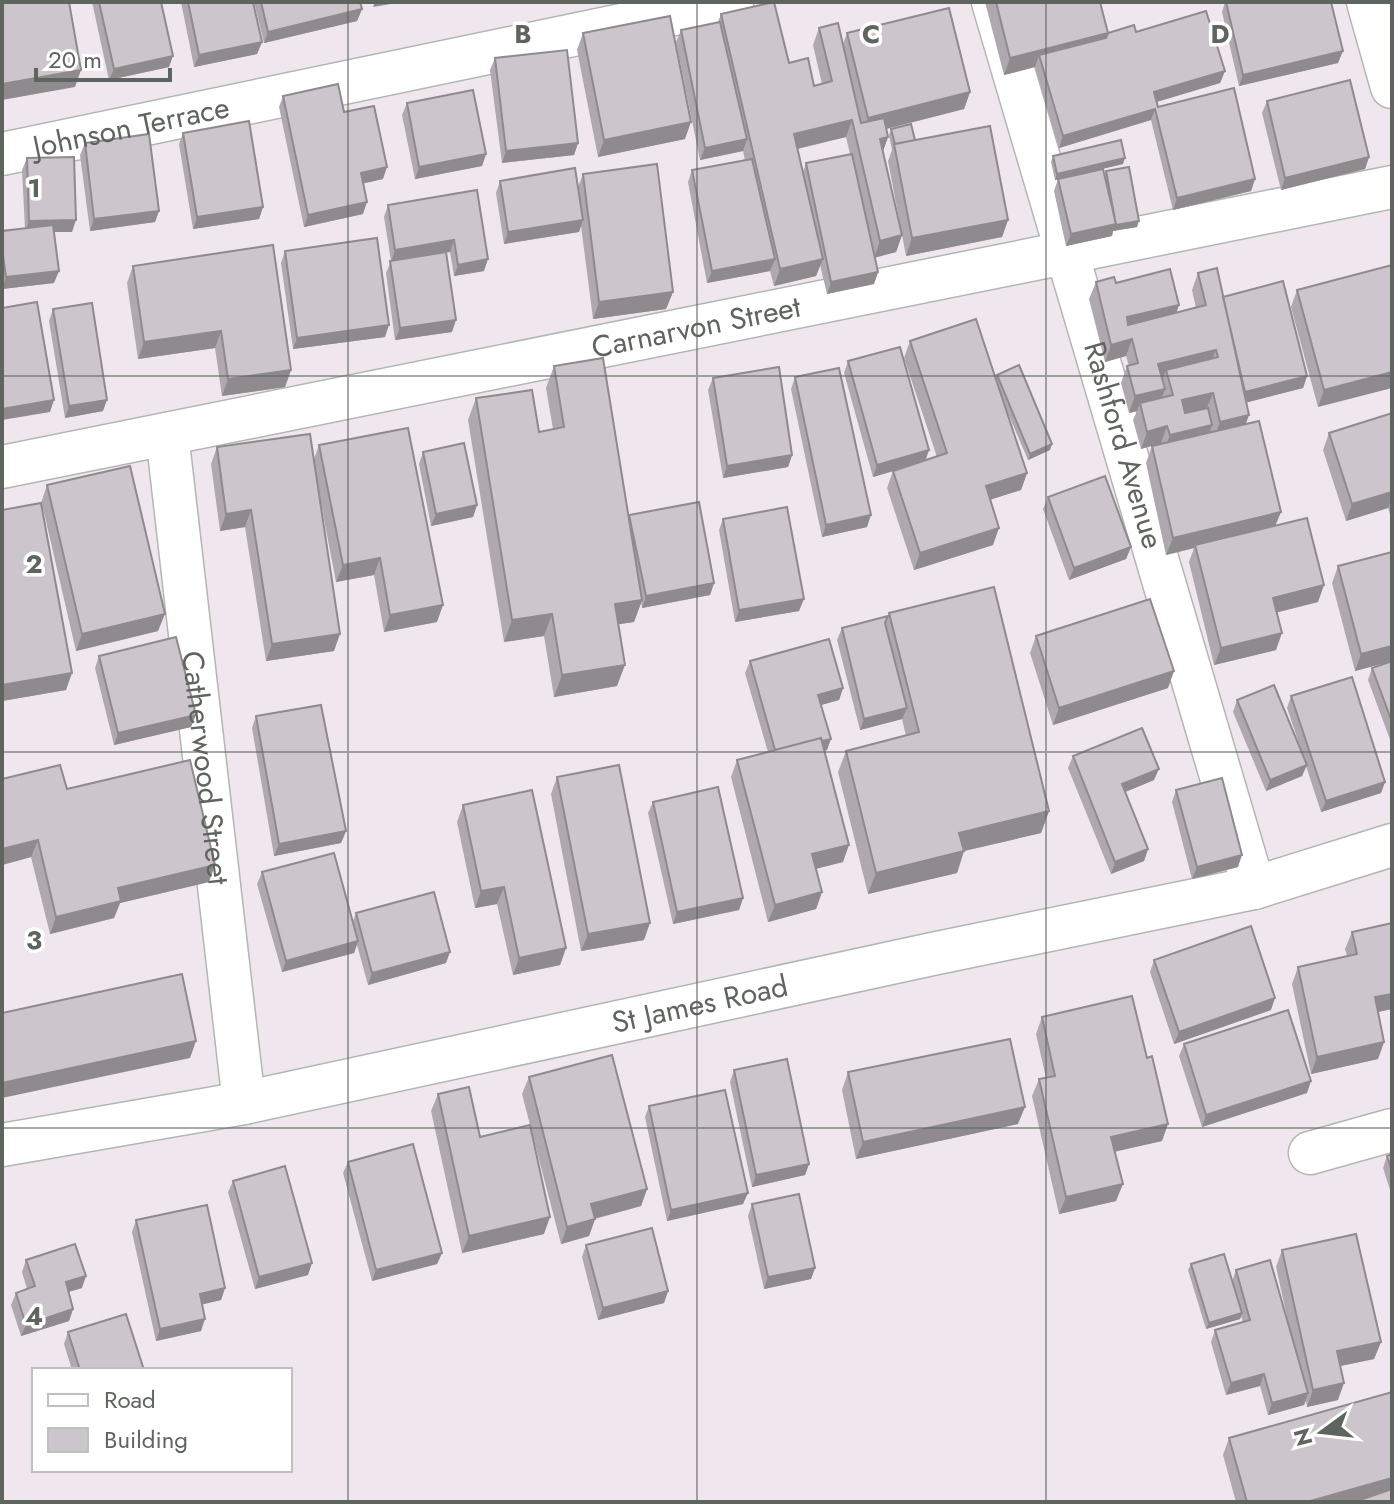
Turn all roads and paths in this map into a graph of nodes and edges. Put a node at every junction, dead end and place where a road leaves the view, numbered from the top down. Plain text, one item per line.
1 (732, 2) edge
2 (993, 2) edge
3 (1368, 2) edge
4 (1392, 87) edge
5 (2, 154) edge
6 (1392, 187) edge
7 (1066, 253) junction
8 (167, 434) junction
9 (2, 467) edge
10 (1392, 845) edge
11 (1254, 888) junction
12 (244, 1103) junction
13 (1392, 1130) edge
14 (2, 1145) edge
15 (1310, 1153) dead end

1 - 5 street, Johnson Terrace
2 - 7 street, Rashford Avenue
3 - 4 street
6 - 7 street, Carnarvon Street
7 - 8 street, Carnarvon Street
7 - 11 street, Rashford Avenue
8 - 9 street, Carnarvon Street
8 - 12 street, Catherwood Street
10 - 11 street, St James Road
11 - 12 street, St James Road
12 - 14 street, St James Road
13 - 15 street

